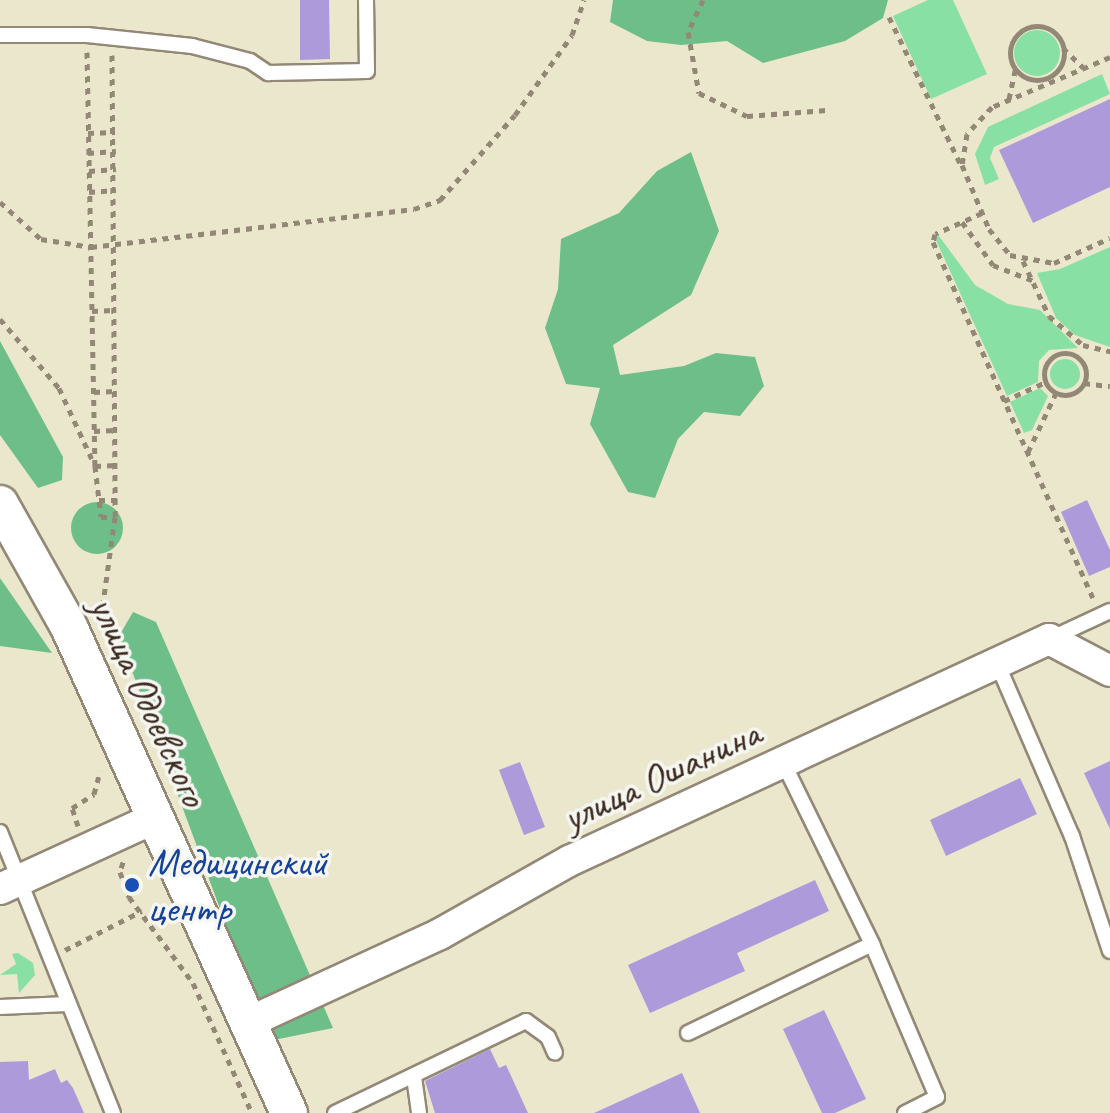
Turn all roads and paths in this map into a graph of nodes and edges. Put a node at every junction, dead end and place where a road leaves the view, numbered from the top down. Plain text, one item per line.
1 (366, 0) edge
2 (584, 0) edge
3 (703, 0) edge
4 (889, 17) dead end
5 (0, 35) edge
6 (87, 35) junction
7 (112, 37) junction
8 (1063, 47) junction
9 (1110, 57) edge
10 (1084, 68) junction
11 (1015, 69) junction
12 (1009, 99) junction
13 (827, 110) dead end
14 (115, 132) junction
15 (88, 133) junction
16 (116, 151) junction
17 (88, 153) junction
18 (962, 165) junction
19 (116, 169) junction
20 (89, 171) junction
21 (116, 190) junction
22 (89, 192) junction
23 (0, 202) edge
24 (982, 213) junction
25 (962, 222) junction
26 (1110, 238) edge
27 (116, 244) junction
28 (91, 247) junction
29 (1022, 260) junction
30 (1034, 281) junction
31 (113, 310) junction
32 (92, 311) junction
33 (0, 319) edge
34 (1083, 345) junction
35 (1110, 351) edge
36 (1077, 357) junction
37 (1046, 382) junction
38 (1084, 383) junction
39 (1110, 386) edge
40 (115, 391) junction
41 (94, 392) junction
42 (1056, 393) junction
43 (1004, 401) junction
44 (115, 430) junction
45 (94, 431) junction
46 (1028, 453) junction
47 (116, 465) junction
48 (95, 466) junction
49 (99, 500) junction
50 (117, 500) junction
51 (0, 504) edge
52 (115, 517) junction
53 (10, 544) edge
54 (1105, 613) edge
55 (106, 629) dead end
56 (1049, 639) junction
57 (997, 663) junction
58 (1110, 671) edge
59 (783, 762) junction
60 (155, 818) junction
61 (0, 832) edge
62 (9, 885) edge
63 (142, 911) dead end
64 (872, 944) junction
65 (1110, 951) edge
66 (50, 958) junction
67 (67, 1004) junction
68 (0, 1007) edge
69 (249, 1022) junction
70 (688, 1033) dead end
71 (555, 1053) dead end
72 (414, 1077) junction
73 (113, 1113) edge
74 (289, 1113) edge
75 (335, 1113) edge
76 (419, 1113) edge
77 (905, 1113) edge

1 - 7 lane
2 - 27 path
3 - 13 path
4 - 18 path
5 - 6 lane
6 - 7 lane
6 - 15 path
7 - 14 path
8 - 10 path
8 - 11 path
8 - 11 path
9 - 10 path
10 - 12 path
11 - 12 path
12 - 18 path
14 - 15 path
14 - 16 path
15 - 17 path
16 - 17 path
16 - 19 path
17 - 20 path
18 - 24 path
19 - 20 path
19 - 21 path
20 - 22 path
21 - 22 path
21 - 27 path
22 - 28 path
23 - 28 path
24 - 25 path
24 - 29 path
25 - 30 path
25 - 43 path
26 - 29 path
27 - 28 path
27 - 31 path
28 - 32 path
29 - 30 path
30 - 34 path
31 - 32 path
31 - 40 path
32 - 41 path
33 - 48 path
34 - 35 path
34 - 36 path
36 - 37 path
36 - 38 path
37 - 42 path
37 - 43 path
38 - 39 path
38 - 42 path
40 - 41 path
40 - 44 path
41 - 45 path
42 - 46 path
43 - 46 path
44 - 45 path
44 - 47 path
45 - 48 path
46 - 54 path
47 - 48 path
47 - 50 path
48 - 49 path
49 - 50 path
49 - 52 path
50 - 52 path
51 - 53 street, улица Одоевского
52 - 55 path
53 - 60 street, улица Одоевского
54 - 56 lane
56 - 57 street, улица Ошанина
56 - 58 street
57 - 59 street, улица Ошанина
57 - 65 lane
59 - 64 lane
59 - 69 street, улица Ошанина
60 - 62 street
60 - 69 street, улица Одоевского
61 - 62 lane
62 - 66 lane
63 - 66 path
64 - 70 lane
64 - 77 lane
66 - 67 lane
67 - 68 lane
67 - 73 lane
69 - 74 street, улица Одоевского
71 - 72 lane
72 - 75 lane
72 - 76 lane

